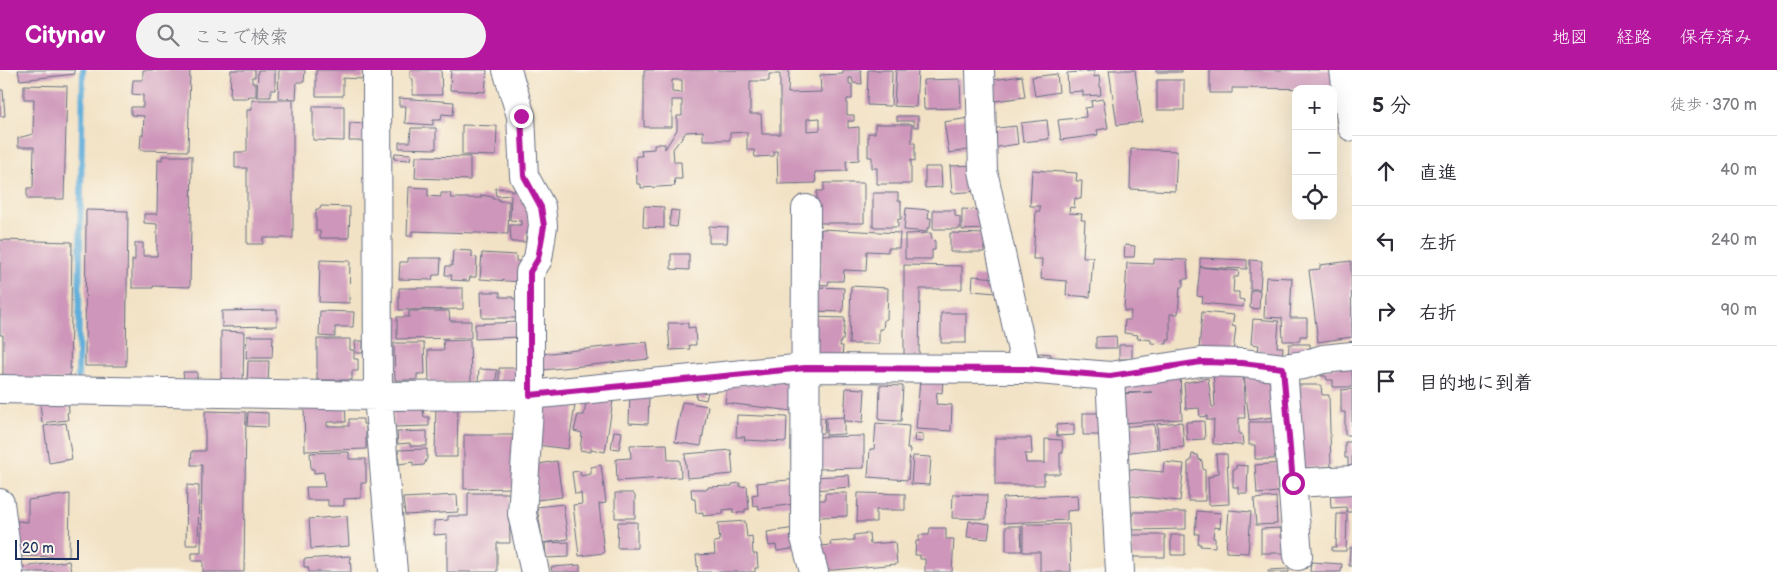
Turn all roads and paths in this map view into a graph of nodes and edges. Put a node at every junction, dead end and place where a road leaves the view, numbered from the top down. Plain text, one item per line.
1 (377, 70) edge
2 (507, 70) edge
3 (980, 70) edge
4 (1344, 70) edge
5 (1352, 127) edge
6 (806, 209) dead end
7 (1352, 356) edge
8 (805, 368) junction
9 (1283, 368) junction
10 (1026, 369) junction
11 (1110, 376) junction
12 (0, 389) edge
13 (530, 395) junction
14 (378, 396) junction
15 (1352, 480) edge
16 (1293, 483) junction
17 (0, 503) edge
18 (1298, 556) dead end
19 (9, 572) edge
20 (393, 572) edge
21 (535, 572) edge
22 (814, 572) edge
23 (1120, 572) edge

1 - 14 street
2 - 13 street
3 - 10 street
4 - 5 street
6 - 8 street
7 - 9 street
8 - 10 street
8 - 13 street
8 - 22 street
9 - 11 street
9 - 16 street
10 - 11 street
11 - 23 street
12 - 14 street
13 - 14 street
13 - 21 street
14 - 20 street
15 - 16 street
16 - 18 street
17 - 19 street

